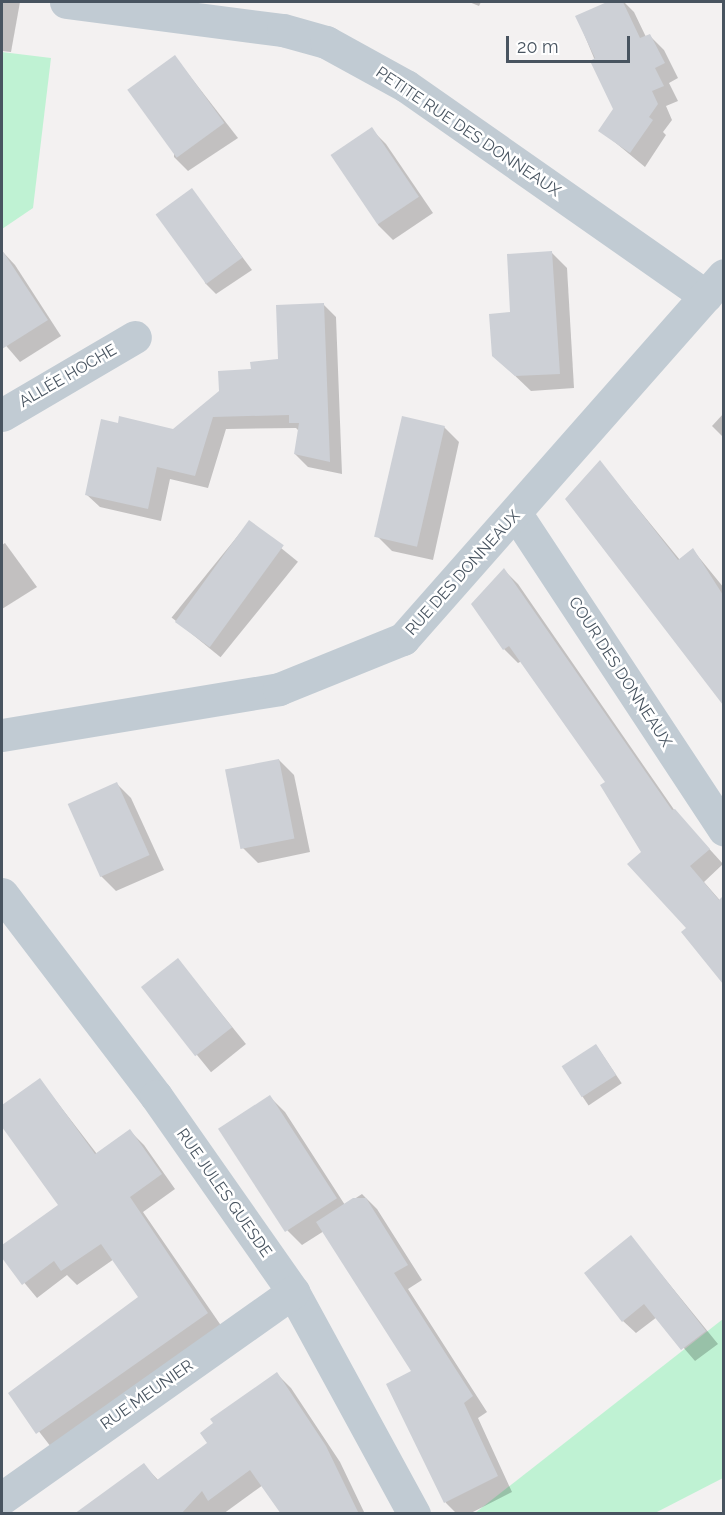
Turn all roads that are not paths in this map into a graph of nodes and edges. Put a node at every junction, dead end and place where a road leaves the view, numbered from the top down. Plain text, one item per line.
1 (66, 2) edge
2 (714, 286) edge
3 (135, 338) dead end
4 (2, 416) edge
5 (516, 514) junction
6 (2, 735) edge
7 (723, 830) edge
8 (2, 894) edge
9 (293, 1292) junction
10 (2, 1498) edge
11 (414, 1514) edge

1 - 2 street, PETITE RUE DES DONNEAUX
2 - 5 street, RUE DES DONNEAUX
3 - 4 street, ALLÉE HOCHE
5 - 6 street, RUE DES DONNEAUX
5 - 7 street, COUR DES DONNEAUX
8 - 9 street, RUE JULES GUESDE
9 - 10 street, RUE MEUNIER
9 - 11 street, RUE JULES GUESDE

